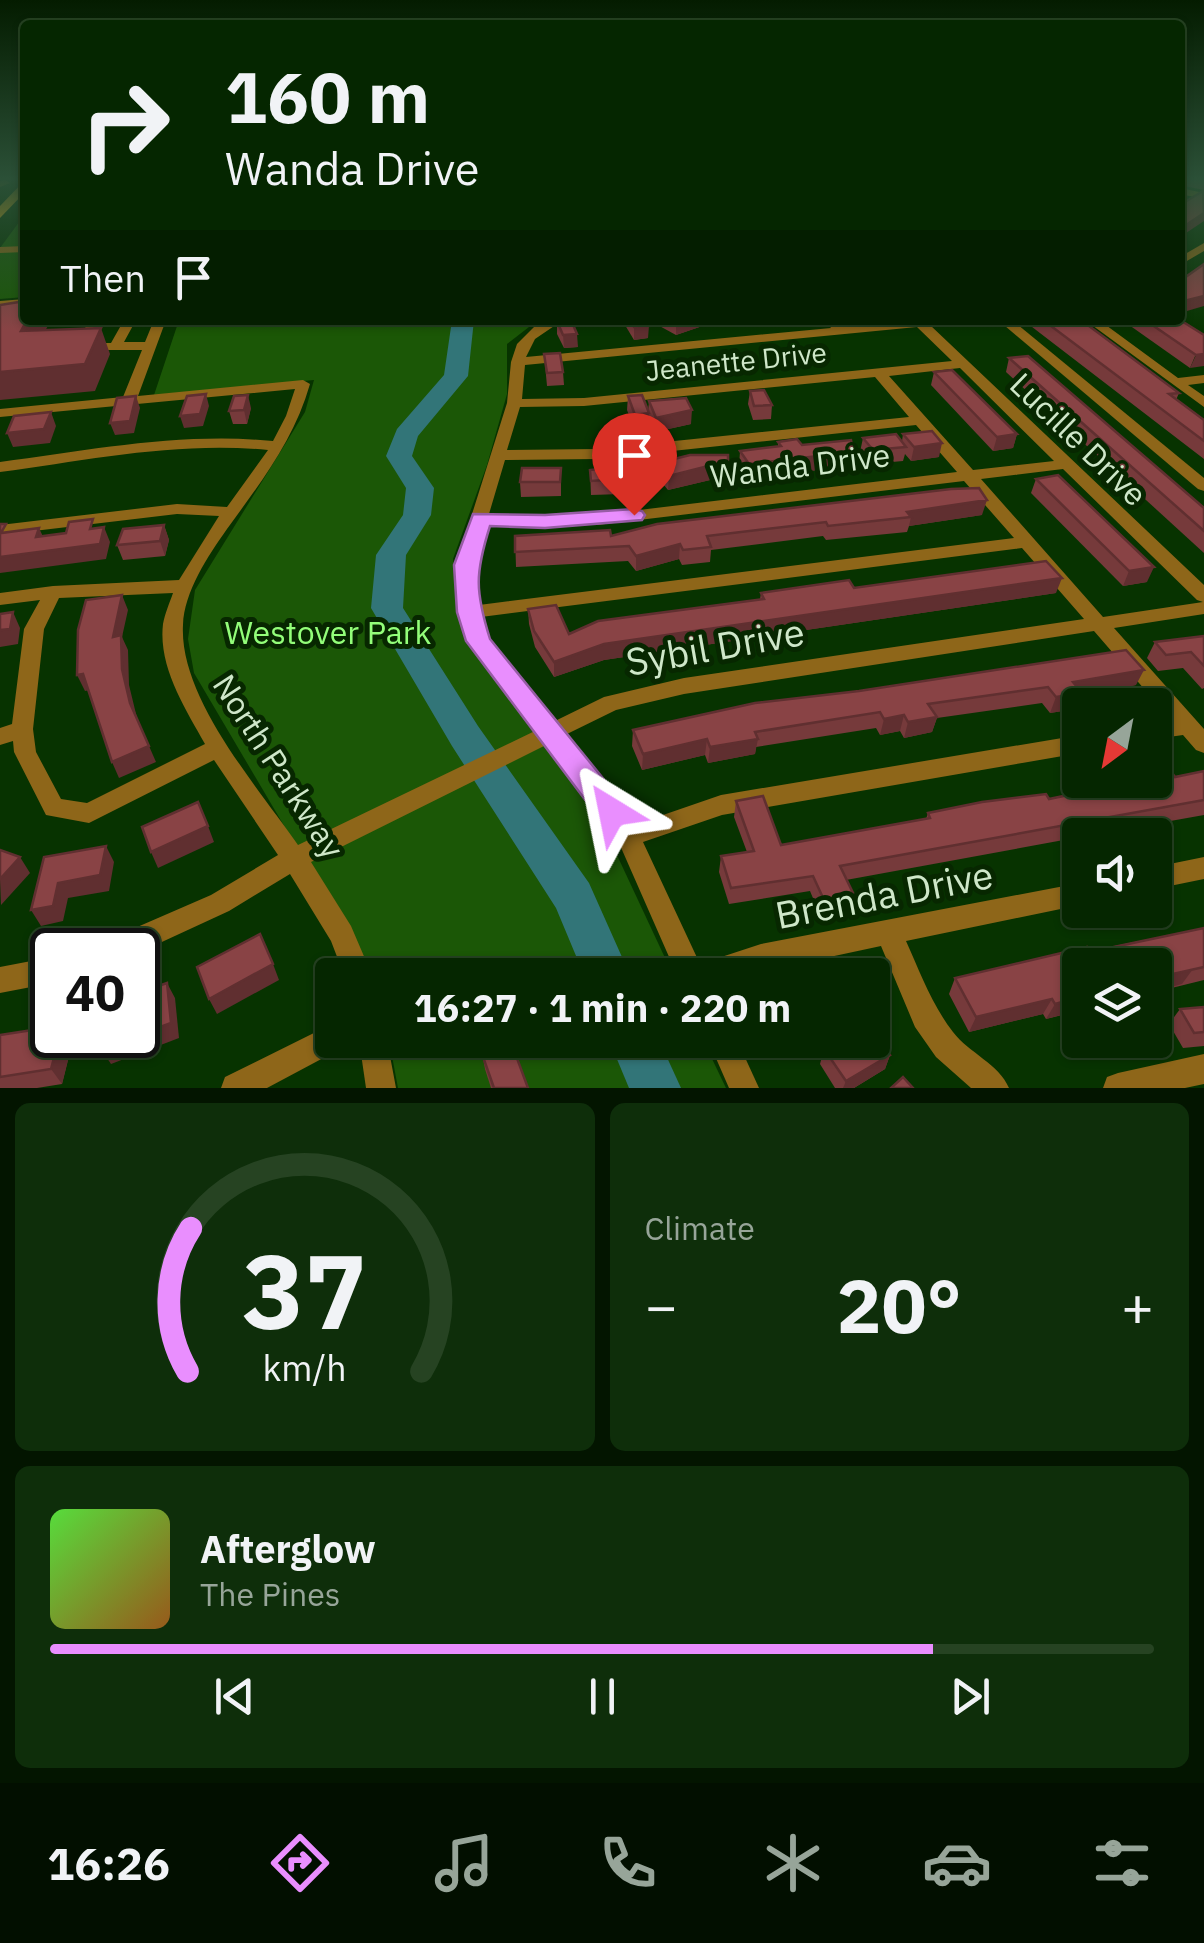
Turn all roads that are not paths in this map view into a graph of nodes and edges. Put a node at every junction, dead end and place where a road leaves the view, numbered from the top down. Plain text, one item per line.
1 (93, 325) edge
2 (127, 325) edge
3 (158, 325) edge
4 (548, 325) edge
5 (835, 325) edge
6 (922, 325) edge
7 (1010, 325) edge
8 (1098, 325) edge
9 (116, 346) junction
10 (150, 346) junction
11 (518, 362) junction
12 (962, 364) junction
13 (878, 372) junction
14 (1204, 379) edge
15 (1175, 382) junction
16 (129, 401) junction
17 (514, 402) junction
18 (1204, 403) edge
19 (0, 413) edge
20 (918, 420) junction
21 (277, 446) junction
22 (498, 455) junction
23 (1065, 464) junction
24 (0, 467) edge
25 (966, 476) junction
26 (1204, 486) edge
27 (231, 512) junction
28 (481, 519) junction
29 (0, 530) edge
30 (1026, 542) junction
31 (185, 586) junction
32 (53, 592) junction
33 (1204, 596) edge
34 (0, 600) edge
35 (1204, 608) edge
36 (470, 612) junction
37 (1098, 624) junction
38 (1187, 726) junction
39 (1172, 729) edge
40 (11, 733) edge
41 (544, 736) junction
42 (1204, 744) edge
43 (219, 747) junction
44 (1062, 747) edge
45 (629, 836) junction
46 (294, 858) junction
47 (1204, 868) edge
48 (1172, 875) edge
49 (1062, 898) edge
50 (160, 930) edge
51 (888, 933) junction
52 (351, 958) edge
53 (684, 958) edge
54 (754, 958) edge
55 (30, 974) edge
56 (0, 980) edge
57 (315, 1047) edge
58 (376, 1058) edge
59 (730, 1058) edge
60 (1204, 1069) edge
61 (236, 1088) edge
62 (381, 1088) edge
63 (744, 1088) edge
64 (994, 1088) edge
65 (1118, 1088) edge

1 - 9 street
2 - 9 street
3 - 10 street
4 - 11 street
5 - 11 street
6 - 12 street, Lucille Drive
7 - 26 street
8 - 15 street
9 - 10 street
10 - 16 street
11 - 17 street
12 - 13 street, Jeanette Drive
12 - 23 street, Lucille Drive
13 - 17 street, Jeanette Drive
13 - 20 street
14 - 15 street
15 - 18 street
16 - 19 street
16 - 21 street, North Parkway
17 - 22 street
20 - 22 street
20 - 25 street
21 - 24 street
21 - 27 street, North Parkway
22 - 28 street
23 - 25 street, Wanda Drive
23 - 33 street, Lucille Drive
25 - 28 street, Wanda Drive
25 - 30 street
27 - 29 street
27 - 31 street, North Parkway
28 - 36 street
30 - 36 street
30 - 37 street
31 - 32 street
31 - 43 street, North Parkway
32 - 34 street
32 - 40 street
35 - 37 street, Sybil Drive
36 - 41 street
37 - 38 street
37 - 41 street, Sybil Drive
38 - 39 street
38 - 42 street
40 - 43 street
41 - 45 street
41 - 46 street, Sybil Drive
43 - 46 street, North Parkway
44 - 45 street
45 - 53 street
46 - 50 street, Sybil Drive
46 - 52 street, North Parkway
47 - 48 street
49 - 51 street, Brenda Drive
51 - 54 street, Brenda Drive
51 - 64 street
55 - 56 street
57 - 61 street
58 - 62 street
59 - 63 street
60 - 65 street

